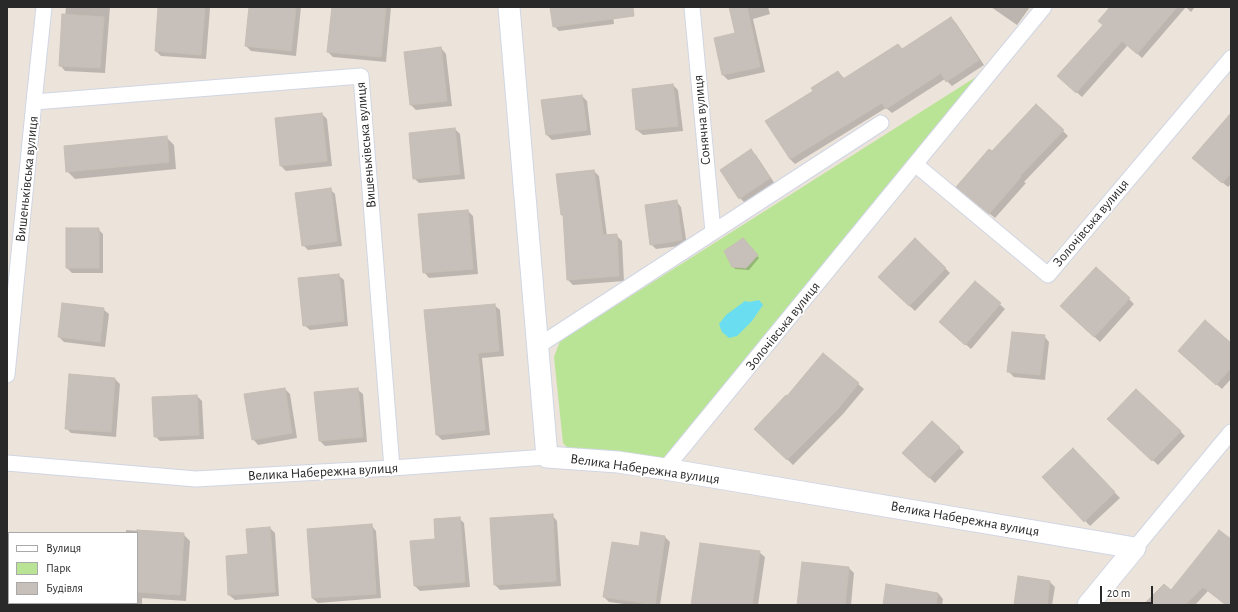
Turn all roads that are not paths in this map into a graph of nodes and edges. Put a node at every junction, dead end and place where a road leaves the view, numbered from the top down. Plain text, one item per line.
1 (44, 7) edge
2 (509, 7) edge
3 (692, 7) edge
4 (1044, 7) edge
5 (1231, 58) edge
6 (34, 102) junction
7 (881, 123) dead end
8 (916, 164) junction
9 (713, 232) junction
10 (538, 346) junction
11 (7, 375) edge
12 (1231, 432) edge
13 (547, 457) junction
14 (7, 463) edge
15 (392, 468) junction
16 (665, 469) junction
17 (1135, 548) junction
18 (1088, 605) edge

1 - 6 street, Вишеньківська вулиця
2 - 10 street
3 - 9 street, Сонячна вулиця
4 - 8 street, Золочівська вулиця
5 - 8 street, Золочівська вулиця
6 - 11 street, Вишеньківська вулиця
6 - 15 street, Вишеньківська вулиця
7 - 9 street
8 - 16 street, Золочівська вулиця
9 - 10 street
10 - 13 street
12 - 17 street
13 - 15 street, Велика Набережна вулиця
13 - 16 street, Велика Набережна вулиця
14 - 15 street, Велика Набережна вулиця
16 - 17 street, Велика Набережна вулиця
17 - 18 street

